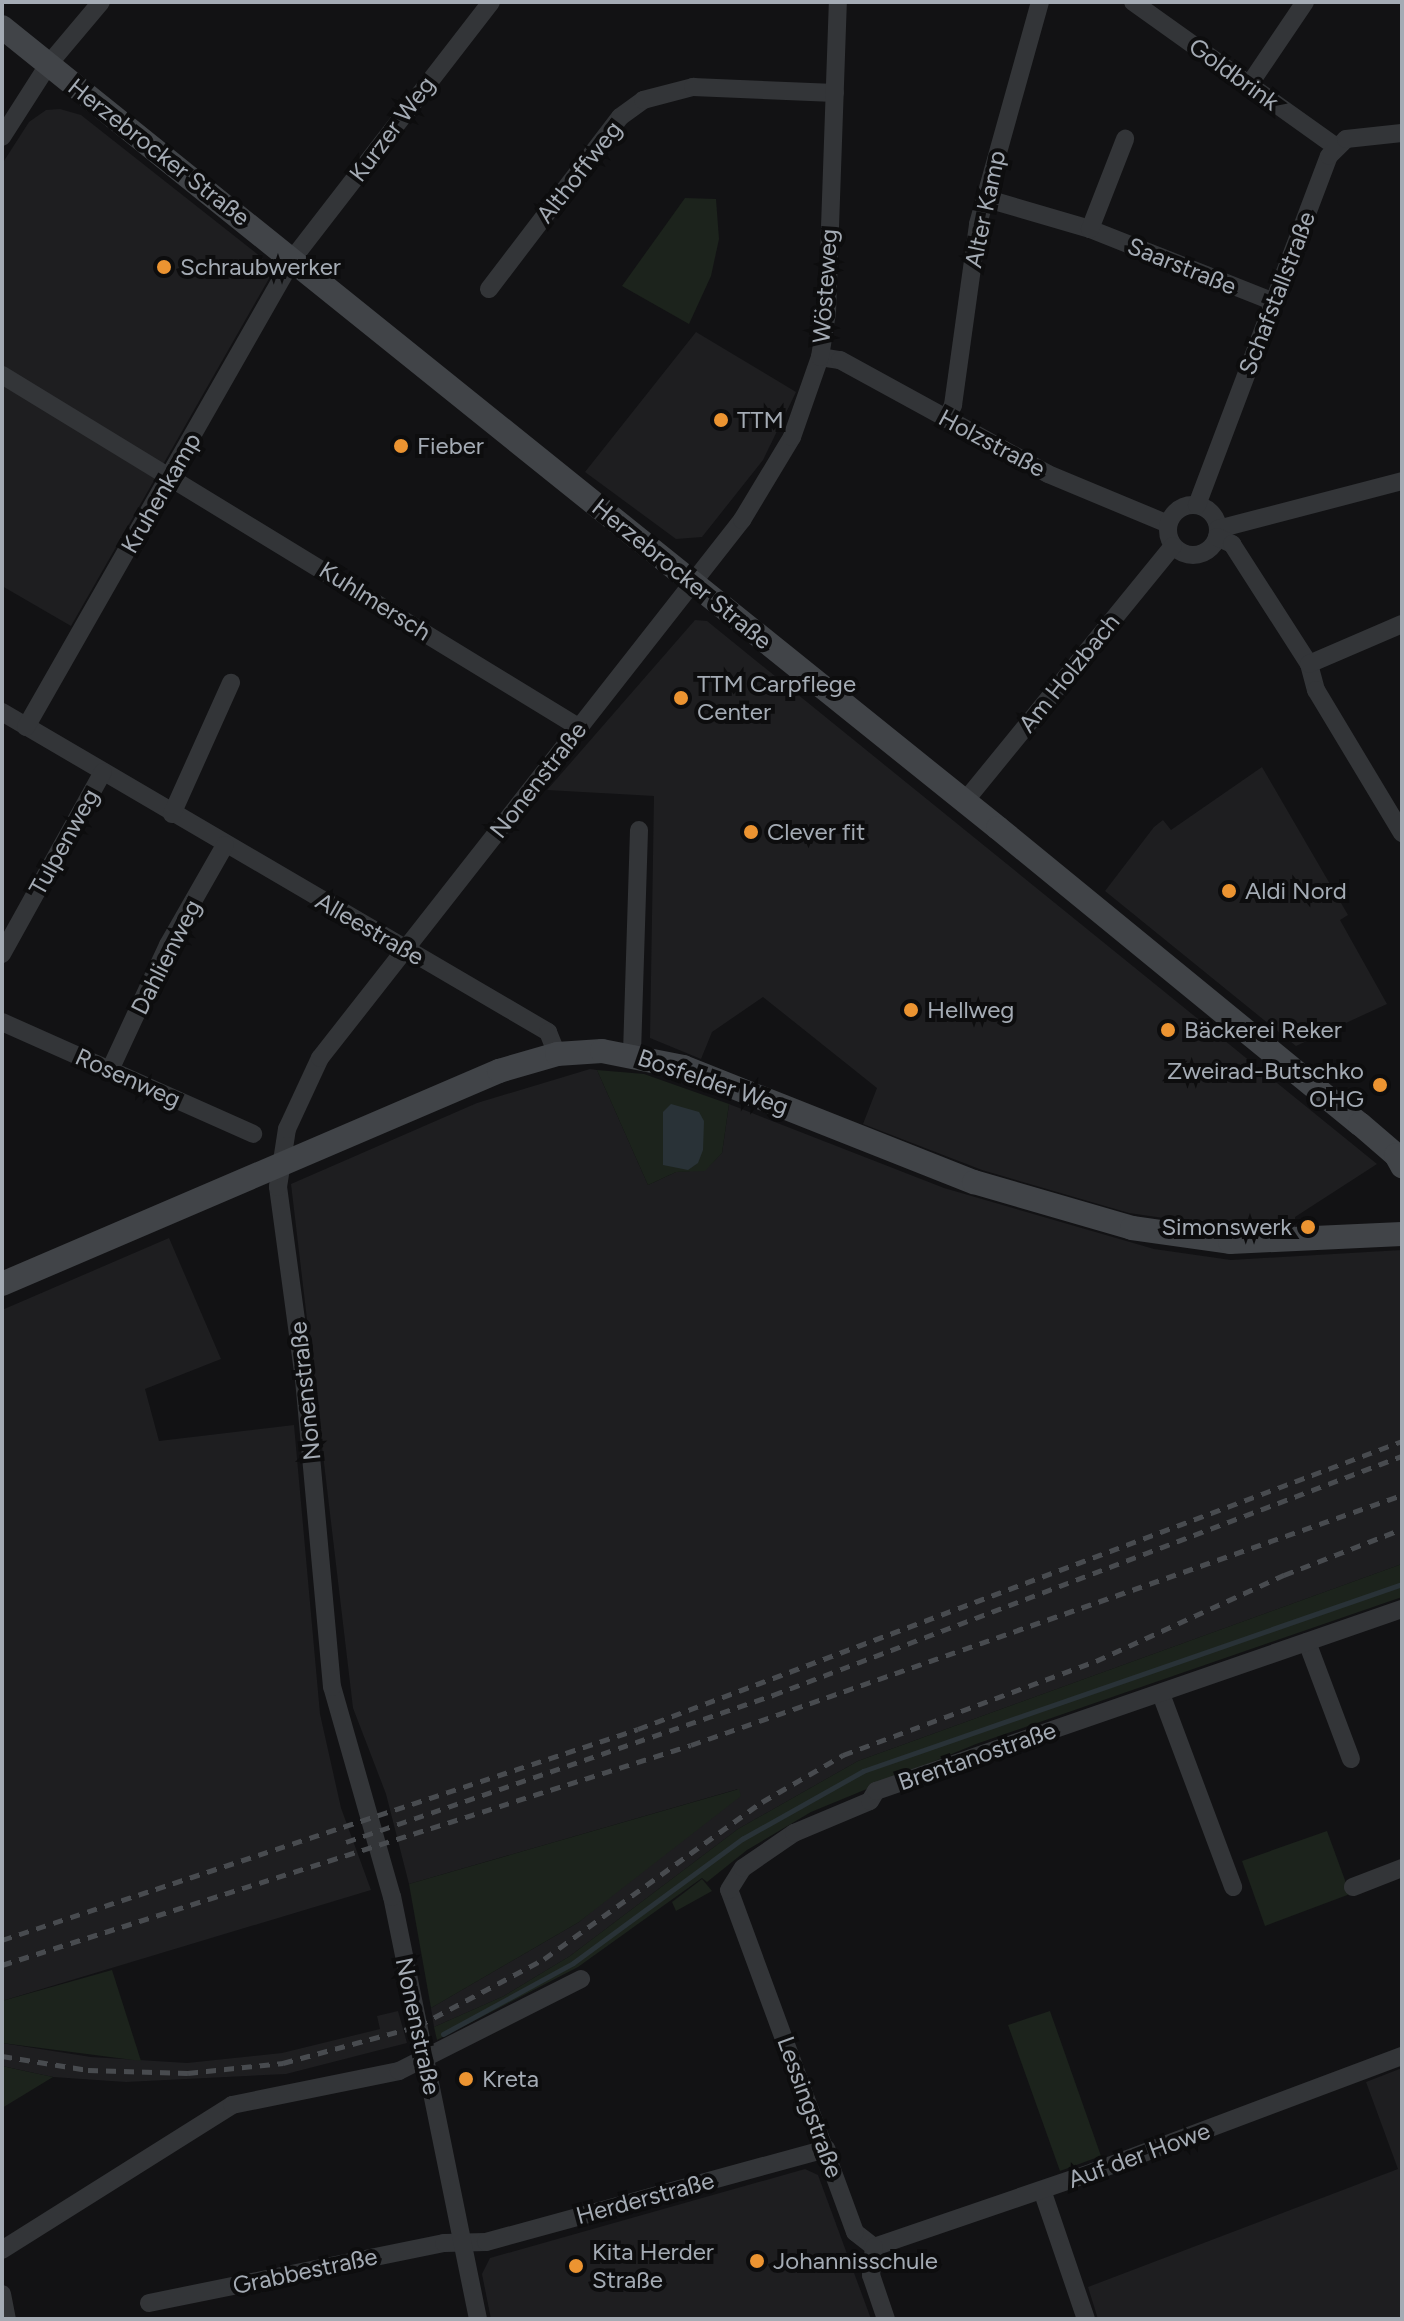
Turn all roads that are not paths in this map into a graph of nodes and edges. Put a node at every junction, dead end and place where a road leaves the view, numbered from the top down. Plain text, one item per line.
1 (101, 2) edge
2 (491, 2) edge
3 (838, 2) edge
4 (1040, 2) edge
5 (1133, 2) edge
6 (1305, 2) edge
7 (2, 27) edge
8 (48, 65) junction
9 (1249, 85) junction
10 (835, 93) junction
11 (1402, 133) edge
12 (2, 137) edge
13 (1125, 139) dead end
14 (1336, 147) junction
15 (984, 198) junction
16 (1090, 229) junction
17 (294, 257) junction
18 (489, 289) dead end
19 (1274, 302) junction
20 (820, 357) junction
21 (2, 375) edge
22 (946, 419) junction
23 (171, 475) junction
24 (1402, 481) edge
25 (1197, 505) junction
26 (1168, 524) junction
27 (1217, 533) junction
28 (1173, 546) junction
29 (693, 582) junction
30 (1402, 624) edge
31 (1309, 664) junction
32 (231, 683) dead end
33 (2, 712) edge
34 (26, 727) junction
35 (580, 728) junction
36 (103, 772) junction
37 (965, 801) junction
38 (172, 814) junction
39 (639, 830) dead end
40 (1402, 833) edge
41 (225, 845) junction
42 (406, 950) junction
43 (2, 954) edge
44 (2, 1022) edge
45 (632, 1053) junction
46 (557, 1054) junction
47 (110, 1070) junction
48 (253, 1134) dead end
49 (1400, 1159) edge
50 (282, 1164) junction
51 (1402, 1234) edge
52 (2, 1284) edge
53 (1402, 1609) edge
54 (1307, 1642) junction
55 (1161, 1694) junction
56 (1351, 1759) dead end
57 (1402, 1868) edge
58 (1233, 1887) dead end
59 (1353, 1887) dead end
60 (729, 1890) joint
61 (581, 1979) dead end
62 (1402, 2056) edge
63 (426, 2061) junction
64 (827, 2149) junction
65 (1042, 2190) junction
66 (462, 2241) junction
67 (874, 2247) junction
68 (2, 2250) edge
69 (2, 2294) edge
70 (149, 2303) dead end
71 (7, 2319) edge
72 (478, 2319) edge
73 (886, 2319) edge
74 (1086, 2319) edge

1 - 8 street
2 - 17 street, Kurzer Weg
3 - 10 street, Wösteweg
4 - 15 street, Alter Kamp
5 - 9 street, Goldbrink
6 - 9 street
7 - 8 main road, Herzebrocker Straße
8 - 12 street
8 - 17 main road, Herzebrocker Straße
9 - 14 street, Goldbrink
10 - 18 street, Althoffweg
10 - 20 street, Wösteweg
11 - 14 street
13 - 16 street
14 - 19 street, Schafstallstraße
15 - 16 street, Saarstraße
15 - 22 street, Alter Kamp
16 - 19 street, Saarstraße
17 - 23 street, Kruhenkamp
17 - 29 main road, Herzebrocker Straße
19 - 25 street, Schafstallstraße
20 - 22 street, Holzstraße
20 - 29 street, Wösteweg
21 - 23 street, Kuhlmersch
22 - 26 street, Holzstraße
23 - 34 street, Kruhenkamp
23 - 35 street, Kuhlmersch
24 - 27 street
25 - 26 street
25 - 27 street
26 - 28 street
27 - 28 street
27 - 31 street
28 - 37 street, Am Holzbach
29 - 35 street, Nonenstraße
29 - 37 main road, Herzebrocker Straße
30 - 31 street
31 - 40 street
32 - 38 street
33 - 34 street, Alleestraße
34 - 36 street, Alleestraße
35 - 42 street, Nonenstraße
36 - 38 street, Alleestraße
36 - 43 street, Tulpenweg
37 - 49 main road, Herzebrocker Straße
38 - 41 street, Alleestraße
39 - 45 street
41 - 42 street, Alleestraße
41 - 47 street, Dahlienweg
42 - 46 street, Alleestraße
42 - 50 street, Nonenstraße
44 - 47 street, Rosenweg
45 - 46 main road, Bosfelder Weg
45 - 51 main road, Bosfelder Weg
46 - 50 main road, Bosfelder Weg
47 - 48 street, Rosenweg
50 - 52 main road, Bosfelder Weg
50 - 63 street, Nonenstraße
53 - 54 street, Brentanostraße
54 - 55 street, Brentanostraße
54 - 56 street
55 - 58 street
55 - 60 street, Brentanostraße
57 - 59 street
60 - 64 street, Lessingstraße
61 - 63 street
62 - 65 street, Auf der Howe
63 - 66 street, Nonenstraße
63 - 68 street
64 - 66 street, Herderstraße
64 - 67 street, Lessingstraße
65 - 67 street, Auf der Howe
65 - 74 street
66 - 70 street, Grabbestraße
66 - 72 street, Nonenstraße
67 - 73 street
69 - 71 street

